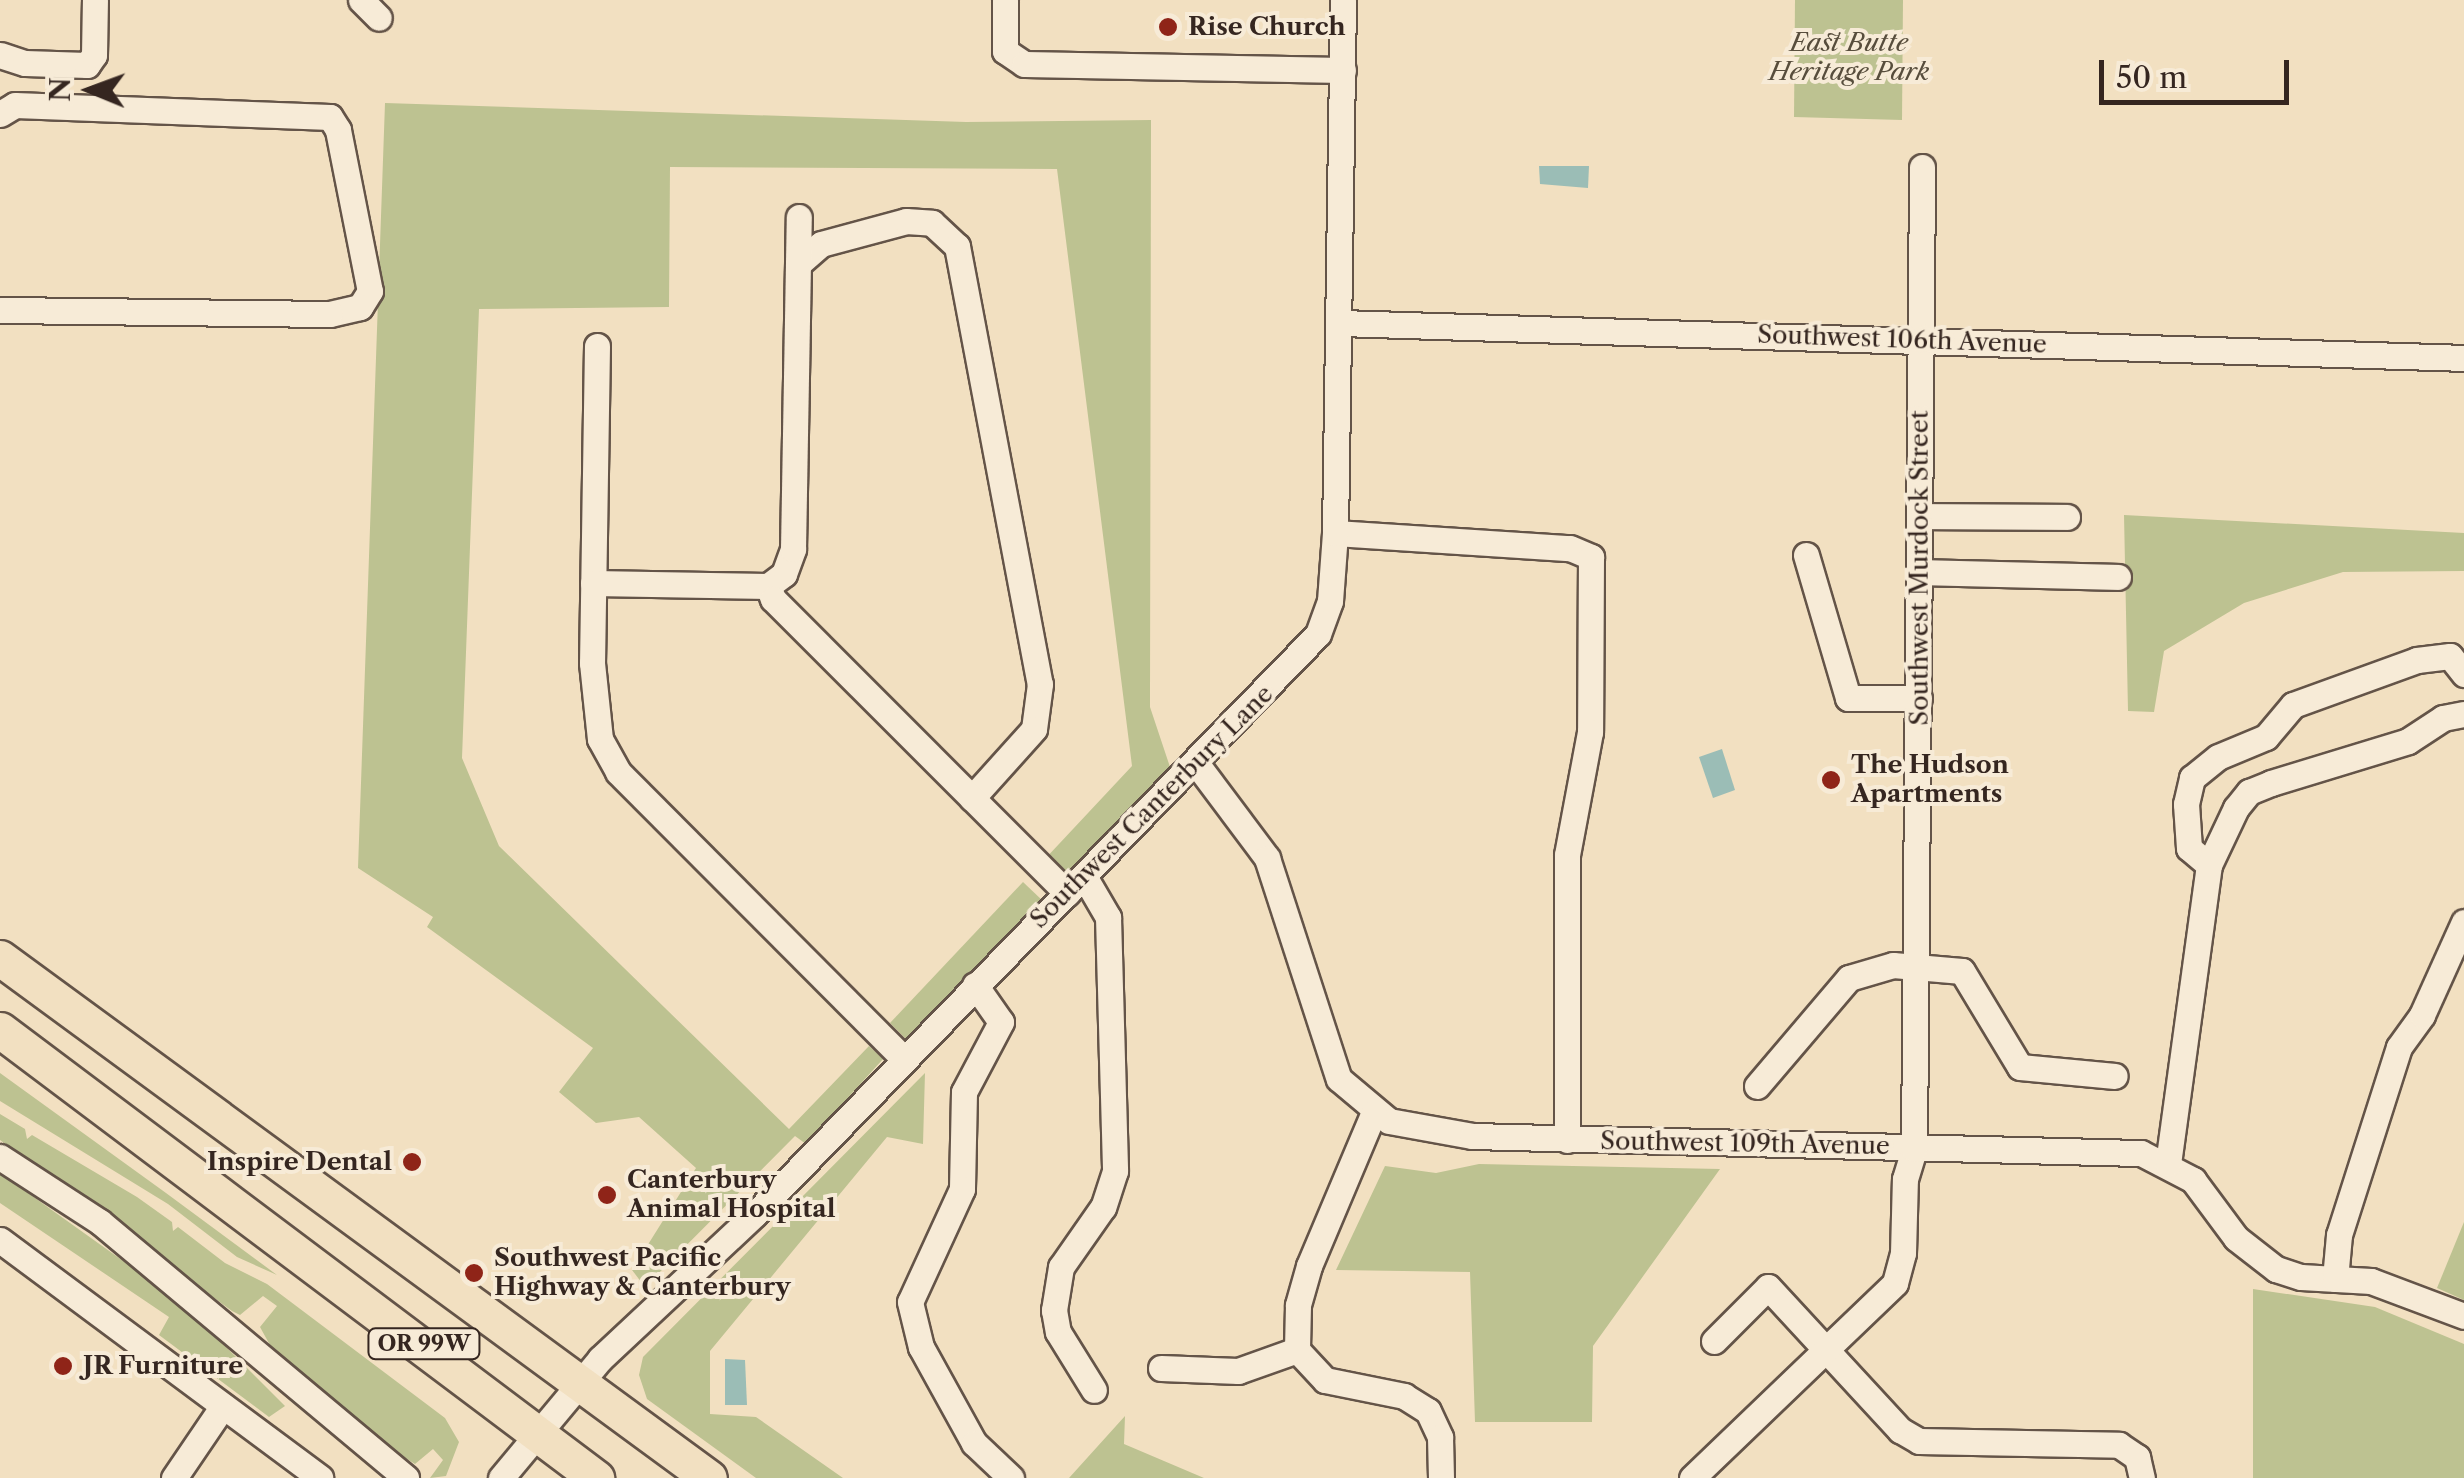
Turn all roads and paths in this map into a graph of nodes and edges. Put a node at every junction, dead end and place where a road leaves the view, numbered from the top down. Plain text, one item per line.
1 (95, 0) edge
2 (1004, 0) edge
3 (1343, 0) edge
4 (0, 55) edge
5 (1342, 70) junction
6 (0, 114) edge
7 (1922, 167) dead end
8 (799, 218) dead end
9 (798, 264) junction
10 (0, 310) edge
11 (1340, 323) junction
12 (1922, 341) junction
13 (597, 346) dead end
14 (2464, 358) edge
15 (1921, 516) junction
16 (2067, 518) dead end
17 (1335, 534) junction
18 (1806, 555) dead end
19 (1920, 572) junction
20 (2118, 577) dead end
21 (593, 583) junction
22 (768, 586) junction
23 (2457, 665) edge
24 (1919, 698) junction
25 (2464, 714) edge
26 (2229, 752) junction
27 (1196, 762) junction
28 (2249, 792) junction
29 (972, 798) junction
30 (2209, 864) junction
31 (1076, 884) junction
32 (2464, 922) edge
33 (0, 958) edge
34 (1916, 968) junction
35 (975, 986) junction
36 (7, 1039) edge
37 (903, 1058) junction
38 (2115, 1076) dead end
39 (1757, 1086) dead end
40 (1374, 1112) junction
41 (1567, 1140) junction
42 (1914, 1149) junction
43 (0, 1157) edge
44 (2168, 1164) junction
45 (0, 1240) edge
46 (2335, 1279) junction
47 (2464, 1316) edge
48 (1714, 1341) dead end
49 (1298, 1350) junction
50 (1828, 1350) junction
51 (1161, 1368) dead end
52 (579, 1384) junction
53 (1094, 1390) dead end
54 (223, 1406) junction
55 (538, 1432) junction
56 (174, 1478) edge
57 (320, 1478) edge
58 (406, 1478) edge
59 (501, 1478) edge
60 (596, 1478) edge
61 (710, 1478) edge
62 (1011, 1478) edge
63 (1441, 1478) edge
64 (1692, 1478) edge
65 (2142, 1478) edge

1 - 4 street
2 - 5 street
3 - 5 street, Southwest Canterbury Lane
5 - 11 street, Southwest Canterbury Lane
6 - 10 street
7 - 12 street, Southwest Murdock Street
8 - 9 street
9 - 22 street
9 - 29 street
11 - 12 street, Southwest 106th Avenue
11 - 17 street, Southwest Canterbury Lane
12 - 14 street, Southwest 106th Avenue
12 - 15 street, Southwest Murdock Street
13 - 21 street
15 - 16 street
15 - 19 street, Southwest Murdock Street
17 - 27 street, Southwest Canterbury Lane
17 - 41 street
18 - 24 street
19 - 20 street
19 - 24 street, Southwest Murdock Street
21 - 22 street
21 - 37 street
22 - 29 street
23 - 26 street
24 - 34 street, Southwest Murdock Street
25 - 28 street
26 - 28 street
26 - 30 street
27 - 31 street, Southwest Canterbury Lane
27 - 40 street, Southwest 109th Avenue
28 - 30 street
29 - 31 street
30 - 44 street
31 - 35 street, Southwest Canterbury Lane
31 - 53 street
32 - 46 street
33 - 52 highway, OR 99W
34 - 38 street
34 - 39 street
34 - 42 street, Southwest Murdock Street
35 - 37 street, Southwest Canterbury Lane
35 - 62 street
36 - 55 highway, OR 99W
37 - 52 street, Southwest Canterbury Lane
40 - 41 street, Southwest 109th Avenue
40 - 49 street
41 - 42 street, Southwest 109th Avenue
42 - 44 street, Southwest 109th Avenue
42 - 50 street, Southwest Murdock Street
43 - 58 street
44 - 46 street, Southwest 109th Avenue
45 - 54 street
46 - 47 street, Southwest 109th Avenue
48 - 50 street
49 - 51 street
49 - 63 street
50 - 64 street, Southwest Murdock Street
50 - 65 street
52 - 55 street, Southwest Canterbury Lane
52 - 61 highway, OR 99W
54 - 56 street
54 - 57 street
55 - 59 street, Southwest Canterbury Lane
55 - 60 highway, OR 99W

